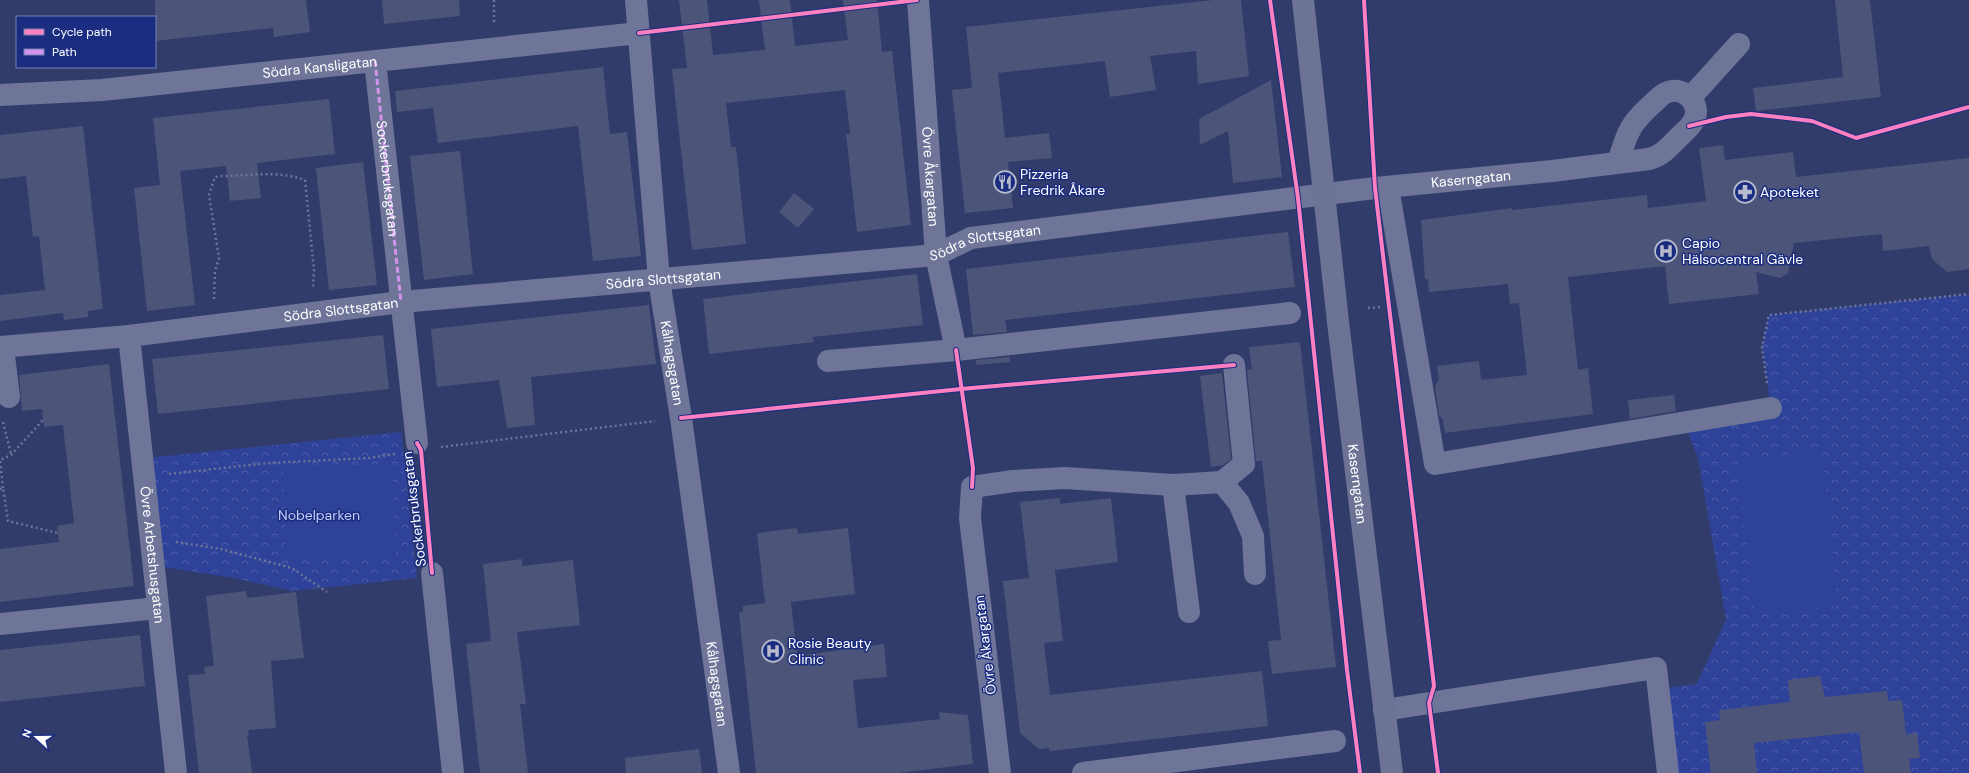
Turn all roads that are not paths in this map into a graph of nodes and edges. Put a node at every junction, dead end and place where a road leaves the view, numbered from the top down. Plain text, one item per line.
1 (636, 0) edge
2 (918, 0) edge
3 (1303, 0) edge
4 (639, 33) junction
5 (1739, 44) dead end
6 (374, 61) junction
7 (0, 95) edge
8 (1690, 97) junction
9 (1618, 162) junction
10 (1388, 187) junction
11 (1324, 195) junction
12 (936, 255) junction
13 (660, 280) junction
14 (401, 302) junction
15 (1290, 313) dead end
16 (129, 336) junction
17 (2, 347) edge
18 (956, 350) junction
19 (828, 361) dead end
20 (1234, 365) dead end
21 (9, 397) dead end
22 (1771, 408) road end
23 (417, 443) dead end
24 (1222, 482) junction
25 (1173, 484) junction
26 (432, 572) dead end
27 (1255, 574) dead end
28 (158, 608) junction
29 (1189, 612) dead end
30 (0, 624) edge
31 (1384, 710) junction
32 (1335, 741) dead end
33 (176, 773) edge
34 (452, 773) edge
35 (729, 773) edge
36 (1000, 773) edge
37 (1083, 773) edge
38 (1392, 773) edge
39 (1668, 773) edge

1 - 4 street, Kålhagsgatan
2 - 12 street, Övre Åkargatan
3 - 11 main road, Kaserngatan
4 - 6 street, Södra Kansligatan
4 - 13 street, Kålhagsgatan
5 - 8 street
6 - 7 street, Södra Kansligatan
6 - 14 street, Sockerbruksgatan
8 - 9 street
8 - 9 street, Kaserngatan
9 - 10 street, Kaserngatan
10 - 11 street, Kaserngatan
10 - 22 street
11 - 12 street, Södra Slottsgatan
11 - 31 main road, Kaserngatan
12 - 13 street, Södra Slottsgatan
12 - 18 street, Övre Åkargatan
13 - 14 street, Södra Slottsgatan
13 - 35 street, Kålhagsgatan
14 - 16 street, Södra Slottsgatan
14 - 23 street, Sockerbruksgatan
15 - 18 street
16 - 17 street, Södra Slottsgatan
16 - 28 street, Övre Arbetshusgatan
17 - 21 street
18 - 19 street
20 - 24 street
24 - 25 street
24 - 27 street
25 - 29 street
25 - 36 street, Övre Åkargatan
26 - 34 street, Sockerbruksgatan
28 - 30 street
28 - 33 street, Övre Arbetshusgatan
31 - 38 main road, Kaserngatan
31 - 39 street
32 - 37 street

